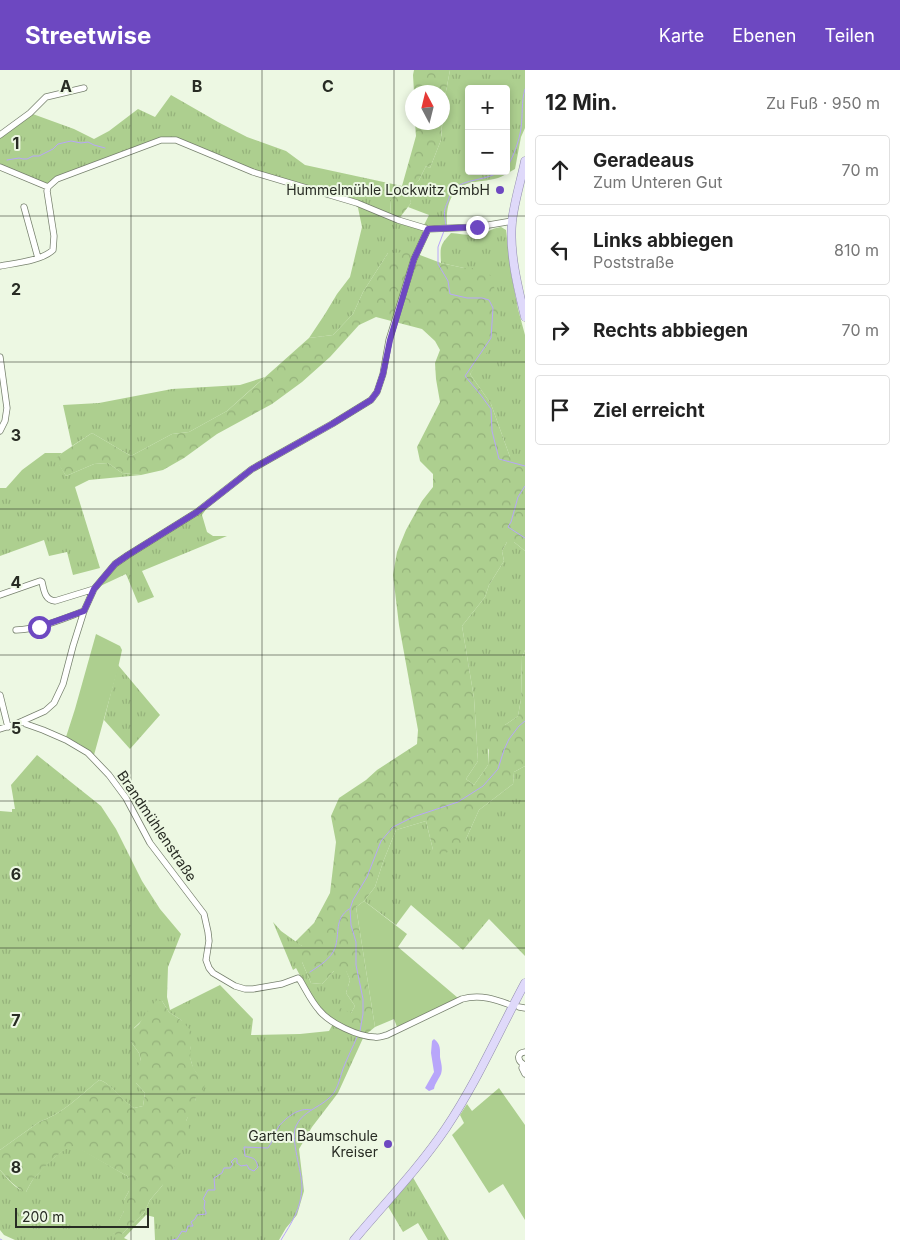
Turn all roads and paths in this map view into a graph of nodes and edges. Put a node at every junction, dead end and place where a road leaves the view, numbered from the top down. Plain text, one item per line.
1 (84, 88) dead end
2 (0, 135) edge
3 (525, 161) edge
4 (0, 167) edge
5 (48, 187) junction
6 (24, 207) dead end
7 (512, 222) junction
8 (428, 229) junction
9 (38, 258) junction
10 (0, 266) edge
11 (525, 317) edge
12 (0, 357) edge
13 (0, 431) edge
14 (94, 589) junction
15 (0, 595) edge
16 (84, 611) junction
17 (16, 630) dead end
18 (0, 695) edge
19 (23, 721) junction
20 (8, 727) junction
21 (0, 729) edge
22 (525, 983) edge
23 (519, 1007) edge
24 (525, 1052) edge
25 (524, 1064) edge
26 (525, 1074) edge
27 (354, 1240) edge

1 - 2 street
3 - 7 main road
4 - 5 street
5 - 8 street
5 - 9 street
6 - 9 street
7 - 8 street
7 - 11 main road
8 - 14 street
9 - 10 street
12 - 13 street
14 - 15 street
14 - 16 street
16 - 17 street
16 - 19 street
18 - 20 street
19 - 20 street
19 - 23 street, Brandmühlenstraße
20 - 21 street
22 - 23 main road
23 - 27 main road
24 - 25 street
25 - 26 street

